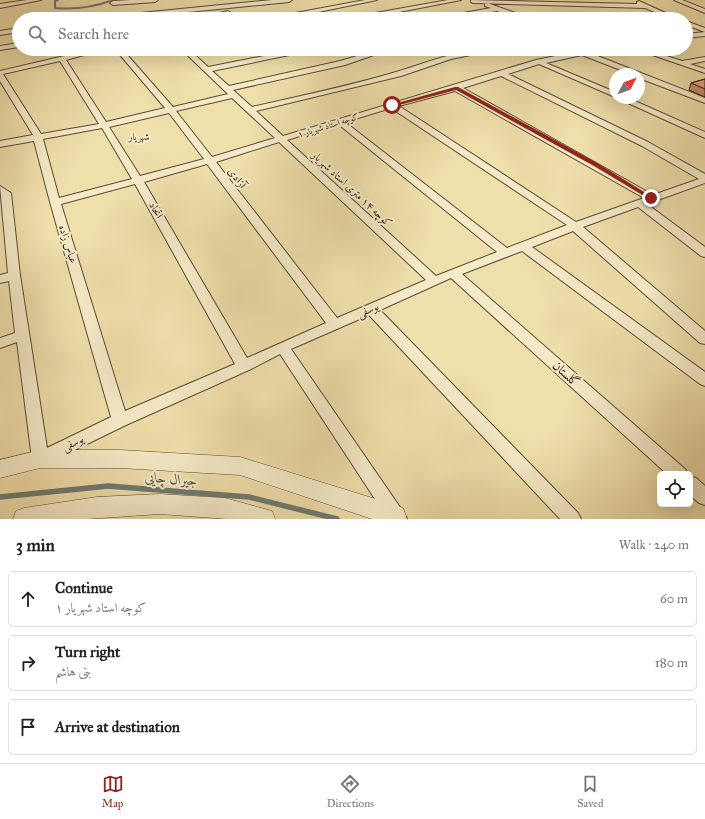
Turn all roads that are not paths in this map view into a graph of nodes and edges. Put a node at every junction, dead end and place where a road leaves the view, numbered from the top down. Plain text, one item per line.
1 (38, 0) edge
2 (44, 0) edge
3 (120, 0) edge
4 (155, 0) edge
5 (289, 0) edge
6 (374, 0) edge
7 (458, 0) edge
8 (631, 0) edge
9 (677, 0) edge
10 (472, 1) edge
11 (227, 3) edge
12 (245, 4) junction
13 (0, 6) edge
14 (647, 6) junction
15 (497, 9) junction
16 (705, 11) edge
17 (177, 12) edge
18 (236, 12) edge
19 (311, 12) edge
20 (392, 12) edge
21 (480, 12) edge
22 (506, 12) edge
23 (660, 12) edge
24 (693, 26) edge
25 (705, 30) edge
26 (12, 31) edge
27 (0, 33) edge
28 (705, 34) edge
29 (693, 35) edge
30 (12, 47) edge
31 (0, 48) edge
32 (70, 56) edge
33 (124, 56) edge
34 (191, 56) edge
35 (275, 56) edge
36 (365, 56) edge
37 (454, 56) edge
38 (566, 56) edge
39 (594, 56) edge
40 (660, 56) edge
41 (61, 58) junction
42 (705, 59) edge
43 (539, 62) junction
44 (37, 63) junction
45 (681, 63) junction
46 (623, 68) edge
47 (0, 69) edge
48 (206, 70) junction
49 (705, 71) edge
50 (0, 74) edge
51 (502, 74) junction
52 (645, 77) edge
53 (456, 88) junction
54 (230, 92) junction
55 (609, 92) edge
56 (705, 101) edge
57 (635, 104) edge
58 (392, 105) junction
59 (171, 110) junction
60 (250, 110) junction
61 (340, 122) junction
62 (105, 124) junction
63 (705, 135) edge
64 (38, 137) junction
65 (282, 139) junction
66 (0, 144) edge
67 (209, 161) junction
68 (139, 180) junction
69 (703, 182) edge
70 (1, 189) edge
71 (645, 200) junction
72 (55, 202) junction
73 (575, 226) junction
74 (5, 228) edge
75 (523, 246) junction
76 (505, 252) junction
77 (705, 253) edge
78 (453, 273) junction
79 (14, 275) junction
80 (0, 279) edge
81 (434, 281) junction
82 (371, 309) junction
83 (334, 324) junction
84 (23, 336) junction
85 (705, 339) edge
86 (0, 343) edge
87 (282, 347) junction
88 (244, 366) junction
89 (705, 380) edge
90 (120, 420) junction
91 (40, 459) junction
92 (0, 469) edge
93 (676, 471) edge
94 (693, 487) edge
95 (705, 497) edge
96 (395, 518) edge
97 (24, 519) edge
98 (264, 519) edge
99 (572, 519) edge

1 - 2 street
1 - 13 street
3 - 4 street
5 - 12 street
6 - 19 street
7 - 20 street
8 - 14 street
9 - 16 street
10 - 14 street
10 - 15 street
11 - 12 street
11 - 17 street
12 - 18 street
14 - 23 street
15 - 21 street
15 - 22 street
24 - 25 street
26 - 27 street
28 - 29 street
30 - 31 street
32 - 41 street
33 - 59 street, آزادی
34 - 48 street, کوچه ۱۴ متری استاد شهریار
35 - 48 street
36 - 54 street
37 - 60 street
38 - 43 street, کوچه استاد شهریار ۱
39 - 46 street
40 - 45 street
41 - 44 street
41 - 62 street, اتحاد
42 - 45 street
43 - 51 street, کوچه استاد شهریار ۱
43 - 55 street
44 - 47 street
44 - 50 street
45 - 49 street
48 - 54 street, کوچه ۱۴ متری استاد شهریار
50 - 64 street, عباس زاده
51 - 53 street, کوچه استاد شهریار ۱
51 - 69 street
52 - 56 street
53 - 58 street, کوچه استاد شهریار ۱
53 - 71 street
54 - 59 street
54 - 60 street, کوچه ۱۴ متری استاد شهریار
57 - 63 street
58 - 61 street, کوچه استاد شهریار ۱
58 - 73 street
59 - 62 street
59 - 67 street, آزادی
60 - 65 street, کوچه ۱۴ متری استاد شهریار
61 - 65 street, کوچه استاد شهریار ۱
61 - 76 street
62 - 64 street
62 - 68 street, اتحاد
64 - 66 street
64 - 72 street, عباس زاده
65 - 67 street, کوچه استاد شهریار ۱
65 - 81 street, کوچه ۱۴ متری استاد شهریار
67 - 68 street, کوچه استاد شهریار ۱
67 - 83 street, آزادی
68 - 72 street, کوچه استاد شهریار ۱
68 - 88 street, اتحاد
69 - 71 street, یوسفی
70 - 74 street
71 - 73 street, یوسفی
71 - 77 street
72 - 90 street, عباس زاده
73 - 75 street, یوسفی
73 - 85 street
74 - 79 street
75 - 76 street, یوسفی
75 - 89 street
76 - 78 street, یوسفی
78 - 81 street, یوسفی
78 - 93 street, گلستان
79 - 80 street
79 - 84 street
81 - 82 street, یوسفی
82 - 83 street, یوسفی
82 - 99 street
83 - 87 street, یوسفی
84 - 86 street
84 - 91 street
87 - 88 street, یوسفی
87 - 96 street
88 - 90 street, یوسفی
90 - 91 street, یوسفی
91 - 92 street
91 - 96 street
94 - 95 street
97 - 98 street

